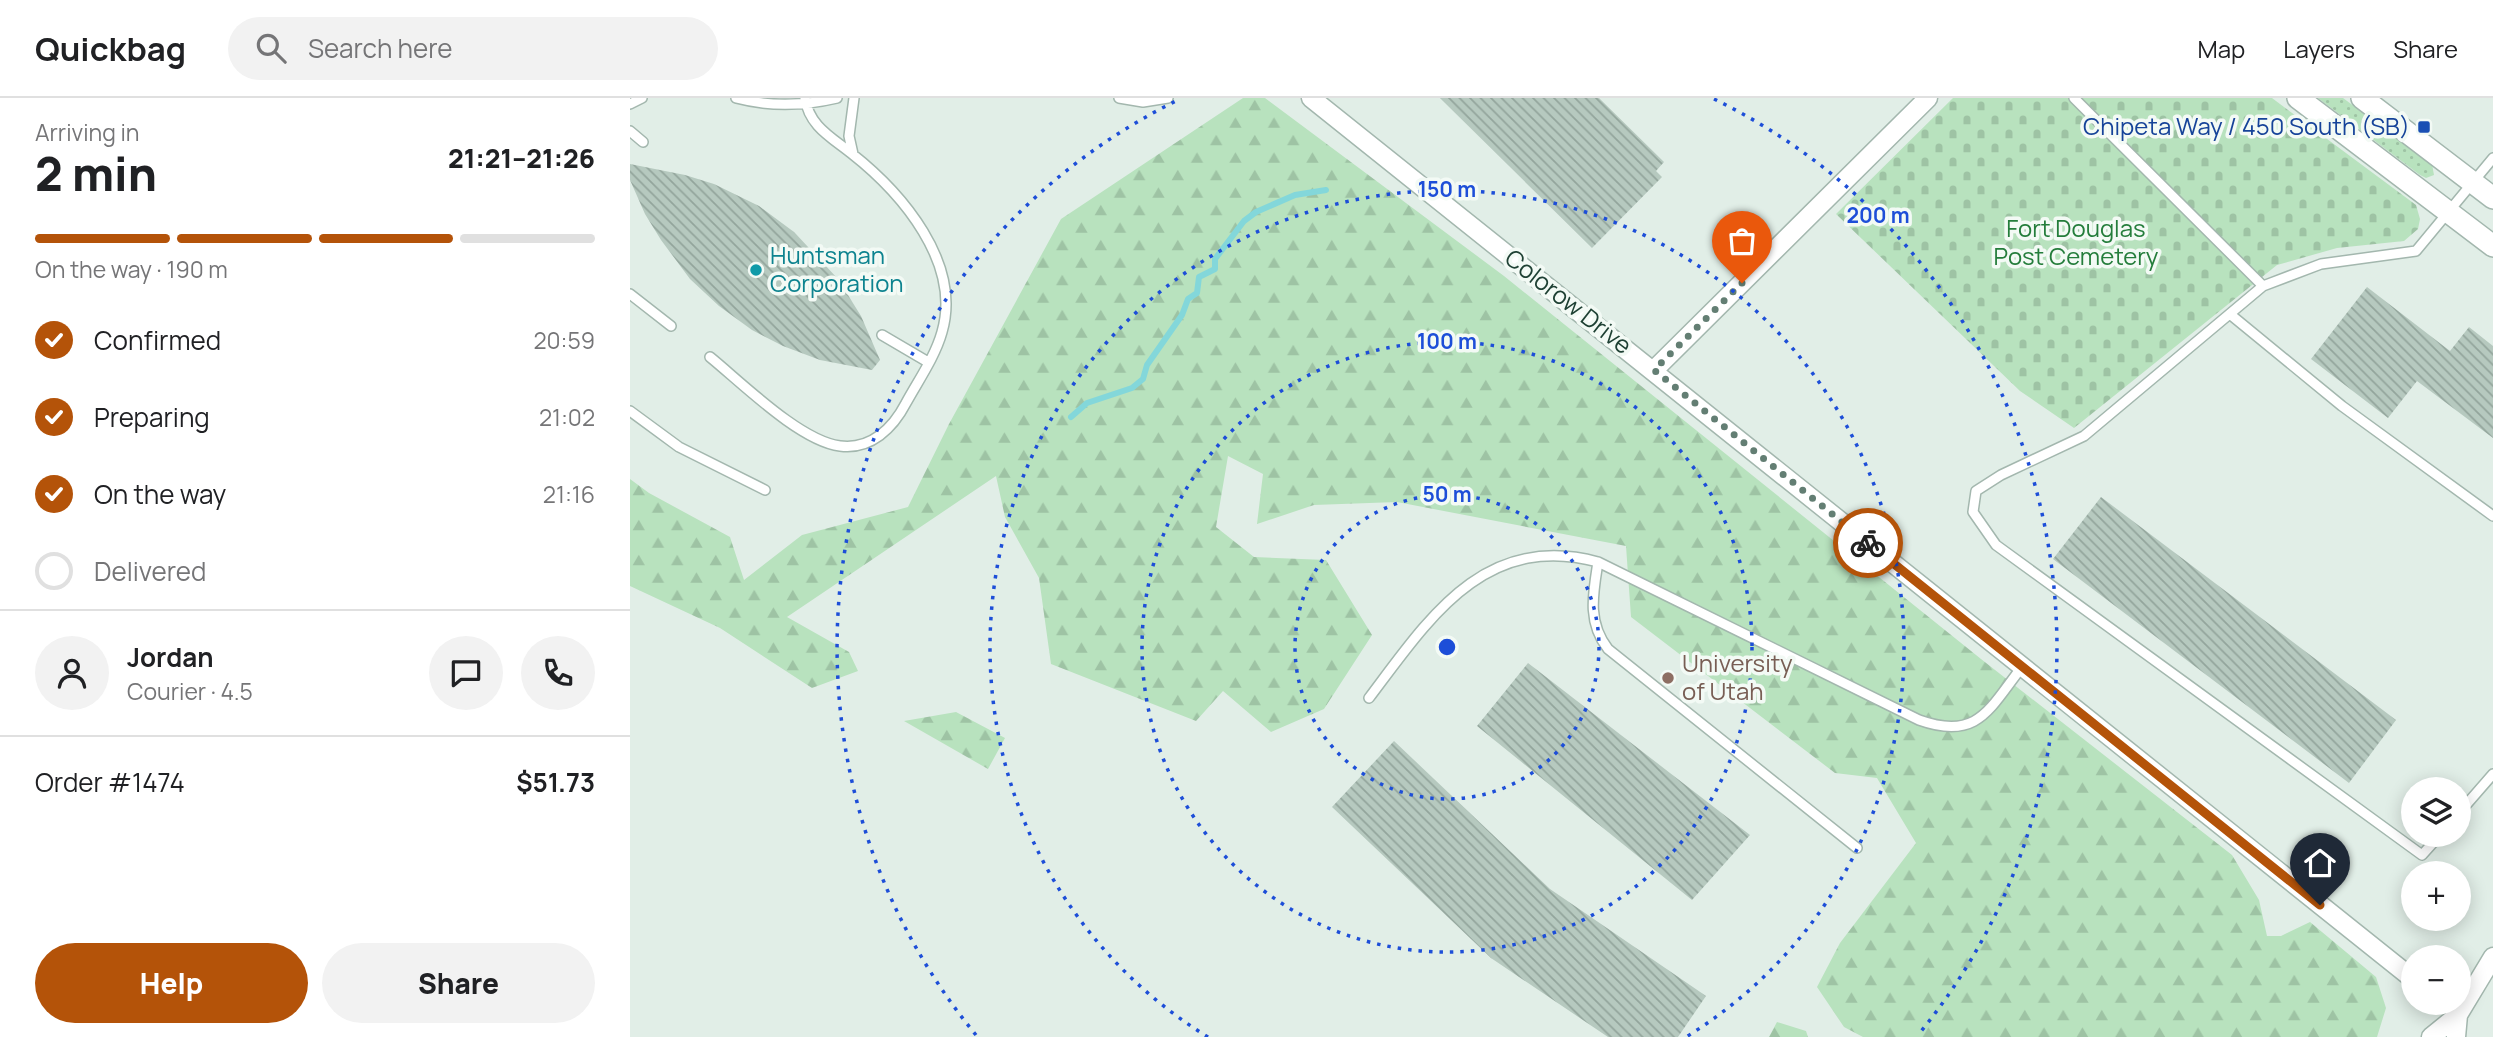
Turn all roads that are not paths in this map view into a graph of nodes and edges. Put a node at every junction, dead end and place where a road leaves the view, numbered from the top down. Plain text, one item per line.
1 (642, 98) edge
2 (736, 98) edge
3 (837, 98) edge
4 (854, 98) edge
5 (1119, 98) edge
6 (1311, 98) edge
7 (1928, 98) edge
8 (2074, 98) edge
9 (2298, 98) edge
10 (2362, 98) edge
11 (1163, 99) edge
12 (805, 101) edge
13 (630, 104) edge
14 (630, 131) edge
15 (643, 142) dead end
16 (853, 154) junction
17 (2493, 158) edge
18 (2472, 182) junction
19 (2493, 198) edge
20 (2446, 211) junction
21 (2493, 246) edge
22 (2263, 286) junction
23 (630, 294) edge
24 (2231, 315) junction
25 (671, 326) dead end
26 (882, 335) dead end
27 (709, 357) dead end
28 (928, 362) junction
29 (1654, 370) junction
30 (630, 411) edge
31 (765, 490) dead end
32 (2493, 516) edge
33 (1598, 562) junction
34 (2022, 667) junction
35 (1368, 698) dead end
36 (2493, 774) edge
37 (2471, 799) edge
38 (2401, 840) edge
39 (2410, 847) edge
40 (2429, 847) edge
41 (1857, 848) dead end
42 (2493, 958) edge
43 (2401, 969) edge
44 (2471, 994) edge
45 (2458, 1015) joint
46 (2431, 1037) edge
47 (2456, 1037) edge

1 - 13 lane
2 - 12 lane
3 - 12 lane
4 - 16 lane
5 - 11 lane
6 - 29 street, Colorow Drive
7 - 29 street
8 - 22 lane
9 - 20 street
10 - 18 street
12 - 16 lane
14 - 15 lane
16 - 28 lane
17 - 18 lane
18 - 19 street
18 - 20 lane
20 - 21 street
20 - 22 lane
22 - 24 lane
23 - 25 lane
24 - 32 lane
24 - 38 lane
26 - 28 lane
27 - 28 lane
29 - 34 street, Colorow Drive
30 - 31 lane
33 - 34 lane
33 - 35 lane
33 - 41 lane
34 - 43 street, Colorow Drive
36 - 37 lane
39 - 40 lane
42 - 44 street
45 - 46 street
45 - 47 street

